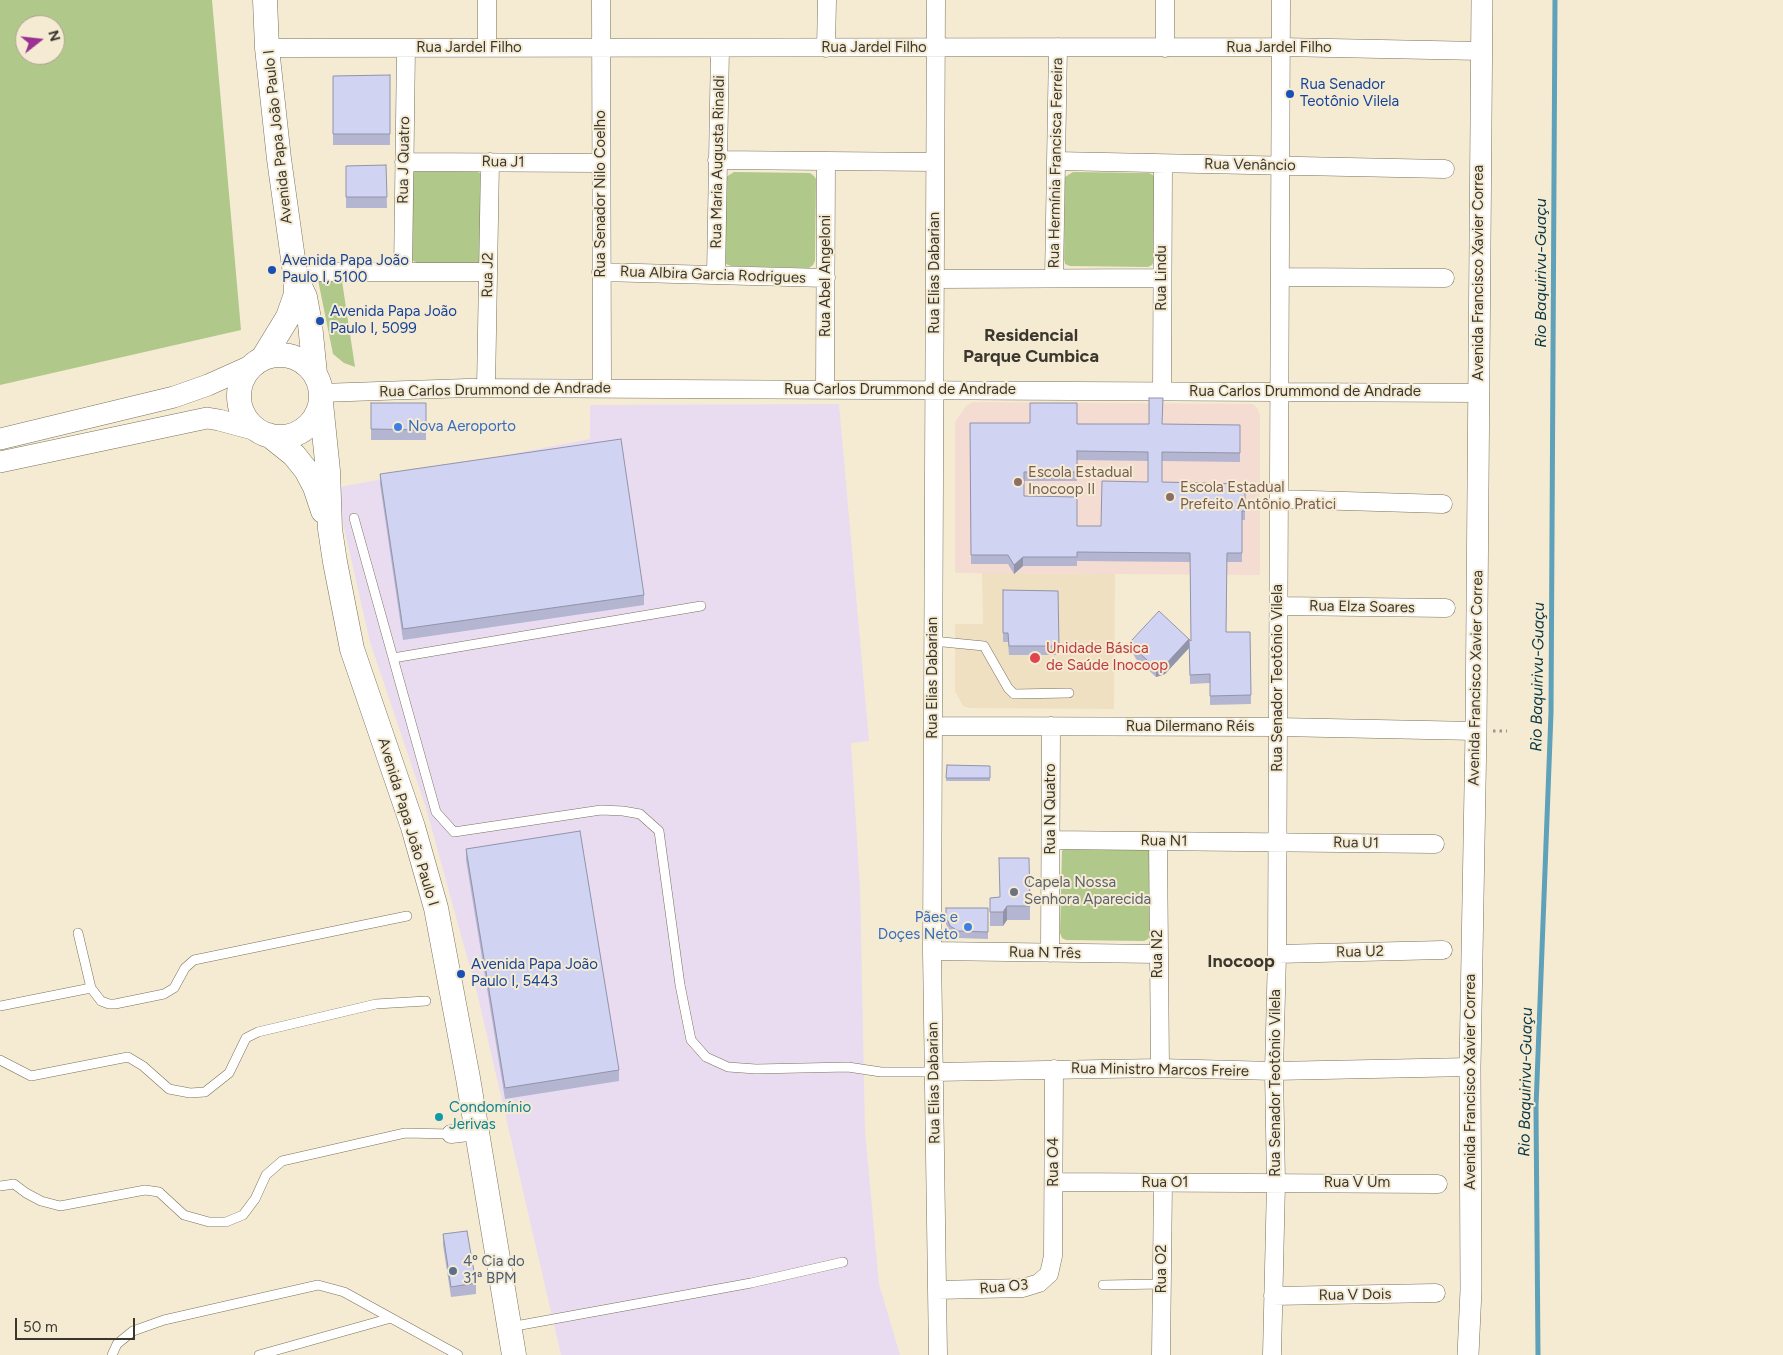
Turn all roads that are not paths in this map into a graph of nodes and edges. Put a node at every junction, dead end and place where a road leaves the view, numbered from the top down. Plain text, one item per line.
1 (265, 0) edge
2 (487, 0) edge
3 (601, 0) edge
4 (827, 0) edge
5 (936, 0) edge
6 (1165, 0) edge
7 (1281, 0) edge
8 (1482, 0) edge
9 (936, 47) junction
10 (1058, 47) junction
11 (1281, 47) junction
12 (267, 48) junction
13 (406, 48) junction
14 (487, 48) junction
15 (601, 48) junction
16 (720, 48) junction
17 (826, 48) junction
18 (1165, 48) junction
19 (1481, 50) junction
20 (717, 160) junction
21 (826, 161) junction
22 (1056, 161) junction
23 (404, 162) junction
24 (490, 162) junction
25 (935, 162) junction
26 (601, 163) junction
27 (1163, 164) junction
28 (1280, 165) junction
29 (1445, 169) dead end
30 (304, 272) junction
31 (403, 272) junction
32 (488, 272) junction
33 (601, 272) junction
34 (716, 275) junction
35 (1280, 277) junction
36 (826, 278) junction
37 (1054, 278) junction
38 (1162, 278) junction
39 (1445, 278) dead end
40 (935, 279) junction
41 (259, 361) junction
42 (486, 388) junction
43 (602, 388) junction
44 (319, 390) junction
45 (825, 390) junction
46 (934, 390) junction
47 (1162, 391) junction
48 (1280, 393) junction
49 (1478, 393) junction
50 (264, 433) junction
51 (0, 439) edge
52 (0, 462) edge
53 (1279, 499) junction
54 (1443, 504) dead end
55 (354, 518) dead end
56 (330, 529) junction
57 (701, 606) dead end
58 (1279, 606) junction
59 (1446, 608) dead end
60 (933, 641) junction
61 (393, 658) junction
62 (1069, 693) dead end
63 (933, 726) junction
64 (1051, 726) junction
65 (1278, 727) junction
66 (1476, 731) junction
67 (1051, 840) junction
68 (1158, 841) junction
69 (1277, 842) junction
70 (1435, 844) dead end
71 (407, 916) dead end
72 (78, 933) dead end
73 (1443, 950) dead end
74 (932, 951) junction
75 (1050, 953) junction
76 (1158, 954) junction
77 (1277, 954) junction
78 (91, 988) junction
79 (426, 1001) dead end
80 (0, 1006) edge
81 (0, 1060) edge
82 (1470, 1067) junction
83 (1160, 1068) junction
84 (1054, 1069) junction
85 (1274, 1071) junction
86 (934, 1072) junction
87 (477, 1131) junction
88 (451, 1134) joint
89 (1054, 1182) junction
90 (1163, 1183) junction
91 (1276, 1183) junction
92 (1438, 1184) dead end
93 (0, 1186) edge
94 (1053, 1256) joint
95 (843, 1262) dead end
96 (1162, 1284) junction
97 (1103, 1285) dead end
98 (937, 1290) junction
99 (1436, 1293) dead end
100 (1274, 1296) junction
101 (391, 1318) junction
102 (510, 1327) junction
103 (112, 1355) edge
104 (259, 1355) edge
105 (458, 1355) edge
106 (514, 1355) edge
107 (938, 1355) edge
108 (1161, 1355) edge
109 (1272, 1355) edge
110 (1468, 1355) edge

1 - 12 main road, Avenida Papa João Paulo I
2 - 14 street
3 - 15 street, Rua Senador Nilo Coelho
4 - 17 street
5 - 9 street, Rua Elias Dabarian
6 - 18 street
7 - 11 street, Rua Senador Teotônio Vilela
8 - 19 street, Avenida Francisco Xavier Correa
9 - 10 street, Rua Jardel Filho
9 - 17 street, Rua Jardel Filho
9 - 25 street, Rua Elias Dabarian
10 - 18 street, Rua Jardel Filho
10 - 22 street, Rua Hermínia Francisca Ferreira
11 - 18 street, Rua Jardel Filho
11 - 19 street, Rua Jardel Filho
11 - 28 street, Rua Senador Teotônio Vilela
12 - 13 street, Rua Jardel Filho
12 - 30 main road, Avenida Papa João Paulo I
13 - 14 street, Rua Jardel Filho
13 - 23 street, Rua J Quatro
14 - 15 street, Rua Jardel Filho
15 - 16 street, Rua Jardel Filho
15 - 26 street, Rua Senador Nilo Coelho
16 - 17 street, Rua Jardel Filho
16 - 20 street, Rua Maria Augusta Rinaldi
19 - 49 street, Avenida Francisco Xavier Correa
20 - 21 street
20 - 34 street, Rua Maria Augusta Rinaldi
21 - 25 street
21 - 36 street, Rua Abel Angeloni
22 - 27 street, Rua Venâncio
22 - 37 street, Rua Hermínia Francisca Ferreira
23 - 24 street, Rua J1
23 - 31 street, Rua J Quatro
24 - 26 street, Rua J1
24 - 32 street, Rua J2
25 - 40 street, Rua Elias Dabarian
26 - 33 street, Rua Senador Nilo Coelho
27 - 28 street, Rua Venâncio
27 - 38 street, Rua Lindu
28 - 29 street, Rua Venâncio
28 - 35 street, Rua Senador Teotônio Vilela
30 - 31 street
30 - 41 main road, Avenida Papa João Paulo I
30 - 44 main road, Avenida Papa João Paulo I
31 - 32 street
32 - 42 street, Rua J2
33 - 34 street, Rua Albira Garcia Rodrigues
33 - 43 street, Rua Senador Nilo Coelho
34 - 36 street, Rua Albira Garcia Rodrigues
35 - 39 street
35 - 48 street, Rua Senador Teotônio Vilela
36 - 45 street, Rua Abel Angeloni
37 - 38 street
37 - 40 street
38 - 47 street, Rua Lindu
40 - 46 street, Rua Elias Dabarian
41 - 44 main road
41 - 50 main road
41 - 51 street
42 - 43 street, Rua Carlos Drummond de Andrade
42 - 44 street, Rua Carlos Drummond de Andrade
43 - 45 street, Rua Carlos Drummond de Andrade
44 - 50 main road
44 - 56 main road, Avenida Papa João Paulo I
45 - 46 street, Rua Carlos Drummond de Andrade
46 - 47 street, Rua Carlos Drummond de Andrade
46 - 60 street, Rua Elias Dabarian
47 - 48 street, Rua Carlos Drummond de Andrade
48 - 49 street, Rua Carlos Drummond de Andrade
48 - 53 street, Rua Senador Teotônio Vilela
49 - 66 street, Avenida Francisco Xavier Correa
50 - 52 street
50 - 56 main road, Avenida Papa João Paulo I
53 - 54 street
53 - 58 street, Rua Senador Teotônio Vilela
55 - 61 lane
56 - 87 main road, Avenida Papa João Paulo I
57 - 61 lane
58 - 59 street, Rua Elza Soares
58 - 65 street, Rua Senador Teotônio Vilela
60 - 62 lane
60 - 63 street, Rua Elias Dabarian
61 - 86 lane, Rua Ministro Marcos Freire
63 - 64 street, Rua Dilermano Réis
63 - 74 street, Rua Elias Dabarian
64 - 65 street, Rua Dilermano Réis
64 - 67 street, Rua N Quatro
65 - 66 street, Rua Dilermano Réis
65 - 69 street, Rua Senador Teotônio Vilela
66 - 82 street, Avenida Francisco Xavier Correa
67 - 68 street, Rua N1
67 - 75 street, Rua N Quatro
68 - 69 street, Rua N1
68 - 76 street, Rua N2
69 - 70 street, Rua U1
69 - 77 street, Rua Senador Teotônio Vilela
71 - 78 lane
72 - 78 lane
73 - 77 street, Rua U2
74 - 75 street, Rua N Três
74 - 86 street, Rua Elias Dabarian
75 - 76 street, Rua N Três
76 - 83 street, Rua N2
77 - 85 street, Rua Senador Teotônio Vilela
78 - 80 lane
79 - 81 lane
82 - 85 street, Rua Ministro Marcos Freire
82 - 110 street, Avenida Francisco Xavier Correa
83 - 84 street, Rua Ministro Marcos Freire
83 - 85 street, Rua Ministro Marcos Freire
84 - 86 street, Rua Ministro Marcos Freire
84 - 89 street, Rua O4
85 - 91 street, Rua Senador Teotônio Vilela
86 - 98 street, Rua Elias Dabarian
87 - 88 street
87 - 102 main road, Avenida Papa João Paulo I
88 - 93 lane
89 - 90 street, Rua O1
89 - 94 street, Rua O4
90 - 91 street, Rua O1
90 - 96 street, Rua O2
91 - 92 street, Rua V Um
91 - 100 street, Rua Senador Teotônio Vilela
94 - 98 street, Rua O3
95 - 102 lane
96 - 97 lane
96 - 108 street, Rua O2
98 - 107 street, Rua Elias Dabarian
99 - 100 street, Rua V Dois
100 - 109 street, Rua Senador Teotônio Vilela
101 - 103 lane
101 - 104 lane
101 - 105 lane
102 - 106 main road, Avenida Papa João Paulo I

